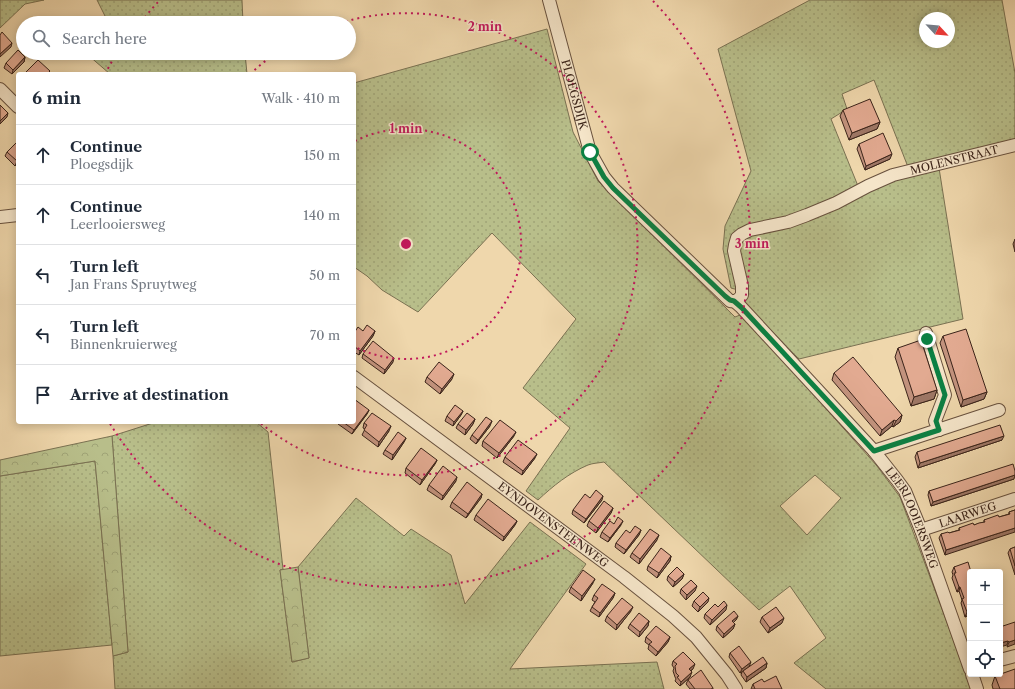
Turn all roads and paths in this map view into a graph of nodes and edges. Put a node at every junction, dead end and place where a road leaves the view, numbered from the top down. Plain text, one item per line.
1 (549, 0) edge
2 (0, 89) edge
3 (16, 105) edge
4 (1015, 146) edge
5 (16, 215) edge
6 (0, 217) edge
7 (734, 301) junction
8 (926, 333) dead end
9 (356, 377) edge
10 (999, 410) dead end
11 (939, 430) junction
12 (874, 451) junction
13 (1015, 499) edge
14 (921, 530) junction
15 (1015, 656) edge
16 (1003, 659) edge
17 (967, 660) edge
18 (973, 677) edge
19 (736, 689) edge
20 (977, 689) edge

1 - 7 street, PLOEGSDIJK
2 - 3 street
4 - 7 street, MOLENSTRAAT
5 - 6 street
7 - 12 street, LEERLOOIERSWEG
8 - 11 street
9 - 19 street, EYNDOVENSTEENWEG
10 - 11 street
11 - 12 street
12 - 14 street, LEERLOOIERSWEG
13 - 14 street, LAARWEG
14 - 17 street, LEERLOOIERSWEG
15 - 16 street
18 - 20 street

